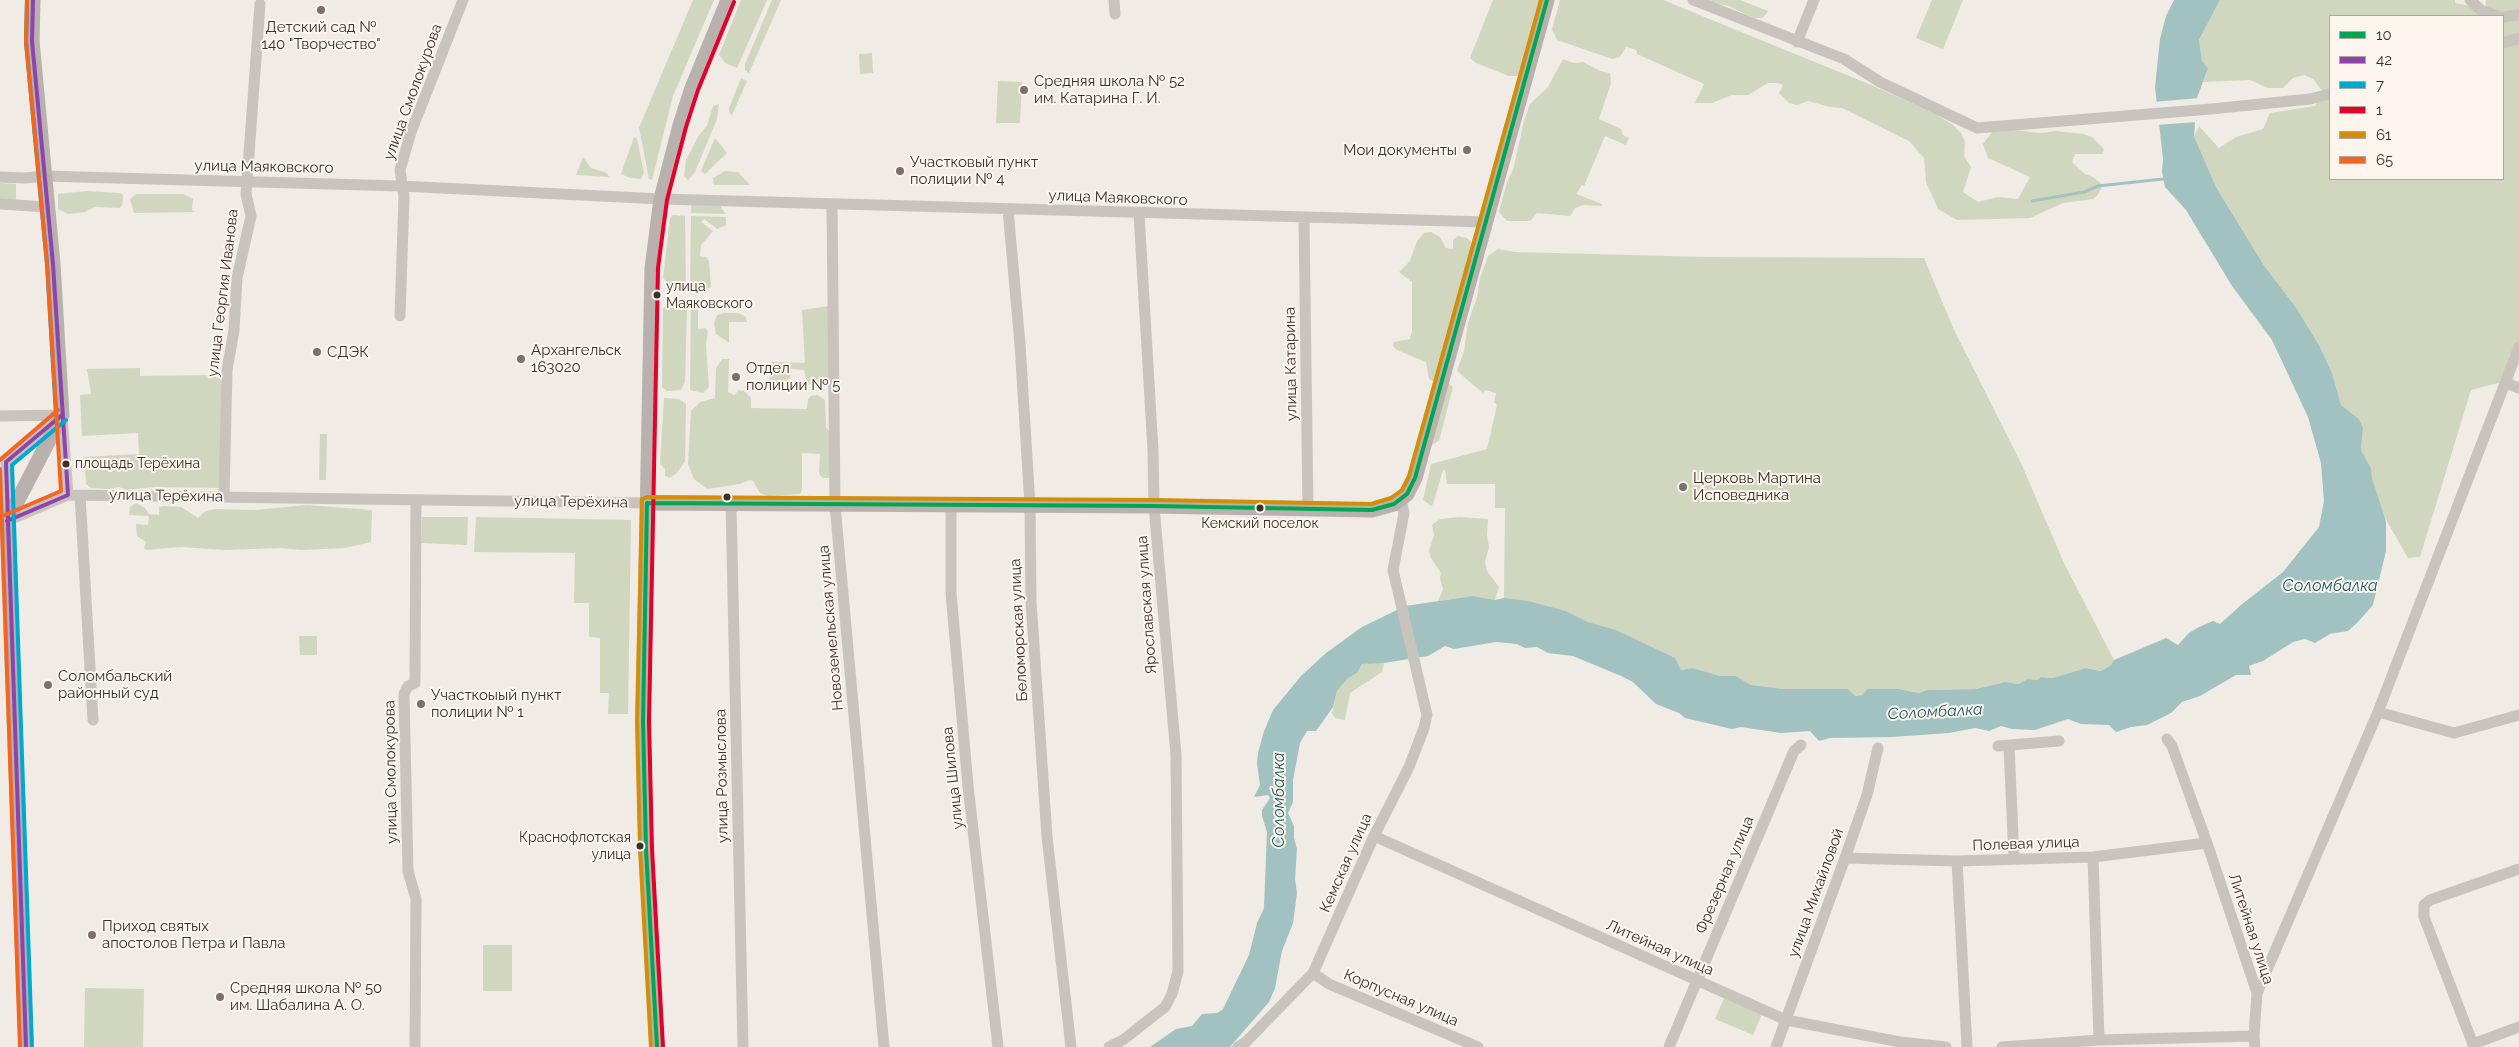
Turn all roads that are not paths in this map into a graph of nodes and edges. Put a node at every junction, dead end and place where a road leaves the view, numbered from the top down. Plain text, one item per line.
1 (33, 0) edge
2 (463, 0) edge
3 (728, 0) edge
4 (1114, 0) edge
5 (1547, 0) edge
6 (1693, 0) edge
7 (1814, 0) edge
8 (2470, 0) edge
9 (260, 4) dead end
10 (1115, 14) dead end
11 (2494, 15) edge
12 (2519, 15) edge
13 (2504, 18) edge
14 (2519, 38) edge
15 (1797, 42) junction
16 (2504, 43) edge
17 (2329, 94) edge
18 (44, 176) junction
19 (0, 177) edge
20 (248, 181) junction
21 (400, 186) junction
22 (661, 199) junction
23 (0, 204) edge
24 (832, 204) junction
25 (47, 207) junction
26 (1008, 210) junction
27 (1139, 214) junction
28 (1304, 219) junction
29 (1487, 222) junction
30 (400, 316) dead end
31 (2519, 347) edge
32 (2506, 383) junction
33 (2519, 388) edge
34 (62, 415) junction
35 (0, 416) edge
36 (68, 495) junction
37 (80, 495) junction
38 (224, 497) junction
39 (416, 500) junction
40 (1401, 500) junction
41 (647, 503) junction
42 (731, 504) junction
43 (835, 505) junction
44 (951, 506) junction
45 (1030, 506) junction
46 (1154, 506) junction
47 (1308, 510) junction
48 (7, 521) junction
49 (2378, 712) junction
50 (2519, 715) edge
51 (93, 720) dead end
52 (2167, 739) dead end
53 (2059, 741) dead end
54 (1801, 745) dead end
55 (1878, 748) dead end
56 (1374, 836) junction
57 (2207, 843) junction
58 (2094, 857) junction
59 (1845, 858) junction
60 (2014, 858) junction
61 (1957, 861) junction
62 (2519, 869) edge
63 (1313, 973) junction
64 (1697, 981) junction
65 (2257, 993) junction
66 (1786, 1020) junction
67 (2519, 1027) edge
68 (2099, 1040) junction
69 (2254, 1042) edge
70 (2474, 1046) edge
71 (26, 1047) edge
72 (415, 1047) edge
73 (657, 1047) edge
74 (743, 1047) edge
75 (884, 1047) edge
76 (998, 1047) edge
77 (1071, 1047) edge
78 (1109, 1047) edge
79 (1238, 1047) edge
80 (1478, 1047) edge
81 (1669, 1047) edge
82 (1776, 1047) edge
83 (1946, 1047) edge
84 (1967, 1047) edge
85 (2002, 1047) edge

1 - 18 main road
2 - 21 street, улица Смолокурова
3 - 22 main road
4 - 10 street
5 - 29 main road
6 - 15 street
7 - 15 street
8 - 11 street
9 - 20 street, улица Георгия Иванова
12 - 13 street
14 - 16 street
15 - 17 street
18 - 19 street, улица Маяковского
18 - 20 street, улица Маяковского
18 - 25 main road
20 - 21 street, улица Маяковского
20 - 38 street, улица Георгия Иванова
21 - 22 street, улица Маяковского
21 - 30 street, улица Смолокурова
22 - 24 street, улица Маяковского
22 - 41 main road
23 - 25 street
24 - 26 street, улица Маяковского
24 - 43 street, Новоземельская улица
25 - 34 main road
26 - 27 street, улица Маяковского
26 - 45 street, Беломорская улица
27 - 28 street, улица Маяковского
27 - 46 street, Ярославская улица
28 - 29 street, улица Маяковского
28 - 47 street, улица Катарина
29 - 40 main road
31 - 32 street
32 - 33 street
32 - 49 street
34 - 35 street
34 - 36 street
34 - 48 main road
34 - 48 street
36 - 37 street, улица Терёхина
36 - 48 street
37 - 38 street, улица Терёхина
37 - 51 street
38 - 39 street, улица Терёхина
39 - 41 street, улица Терёхина
39 - 72 street, улица Смолокурова
40 - 47 main road, улица Терёхина
40 - 56 street, Кемская улица
41 - 42 main road, улица Терёхина
41 - 73 main road
42 - 43 main road, улица Терёхина
42 - 74 street, улица Розмыслова
43 - 44 main road, улица Терёхина
43 - 75 street, Новоземельская улица
44 - 45 main road, улица Терёхина
44 - 76 street, улица Шилова
45 - 46 main road, улица Терёхина
45 - 77 street, Беломорская улица
46 - 47 main road, улица Терёхина
46 - 78 street, Ярославская улица
48 - 71 main road
49 - 50 street
49 - 65 street
52 - 57 street, Литейная улица
53 - 60 street
54 - 64 street, Фрезерная улица
55 - 59 street, улица Михайловой
56 - 63 street, Кемская улица
56 - 64 street, Литейная улица
57 - 58 street, Полевая улица
57 - 65 street, Литейная улица
58 - 60 street, Полевая улица
58 - 68 street
59 - 61 street, Полевая улица
59 - 66 street, улица Михайловой
60 - 61 street, Полевая улица
61 - 84 street
62 - 70 street
63 - 79 street, Кемская улица
63 - 80 street, Корпусная улица
64 - 66 street, Литейная улица
64 - 81 street, Фрезерная улица
65 - 69 street, Литейная улица
66 - 82 street, улица Михайловой
66 - 83 street, Литейная улица
67 - 70 street
68 - 69 street, Литейная улица
68 - 85 street, Литейная улица

